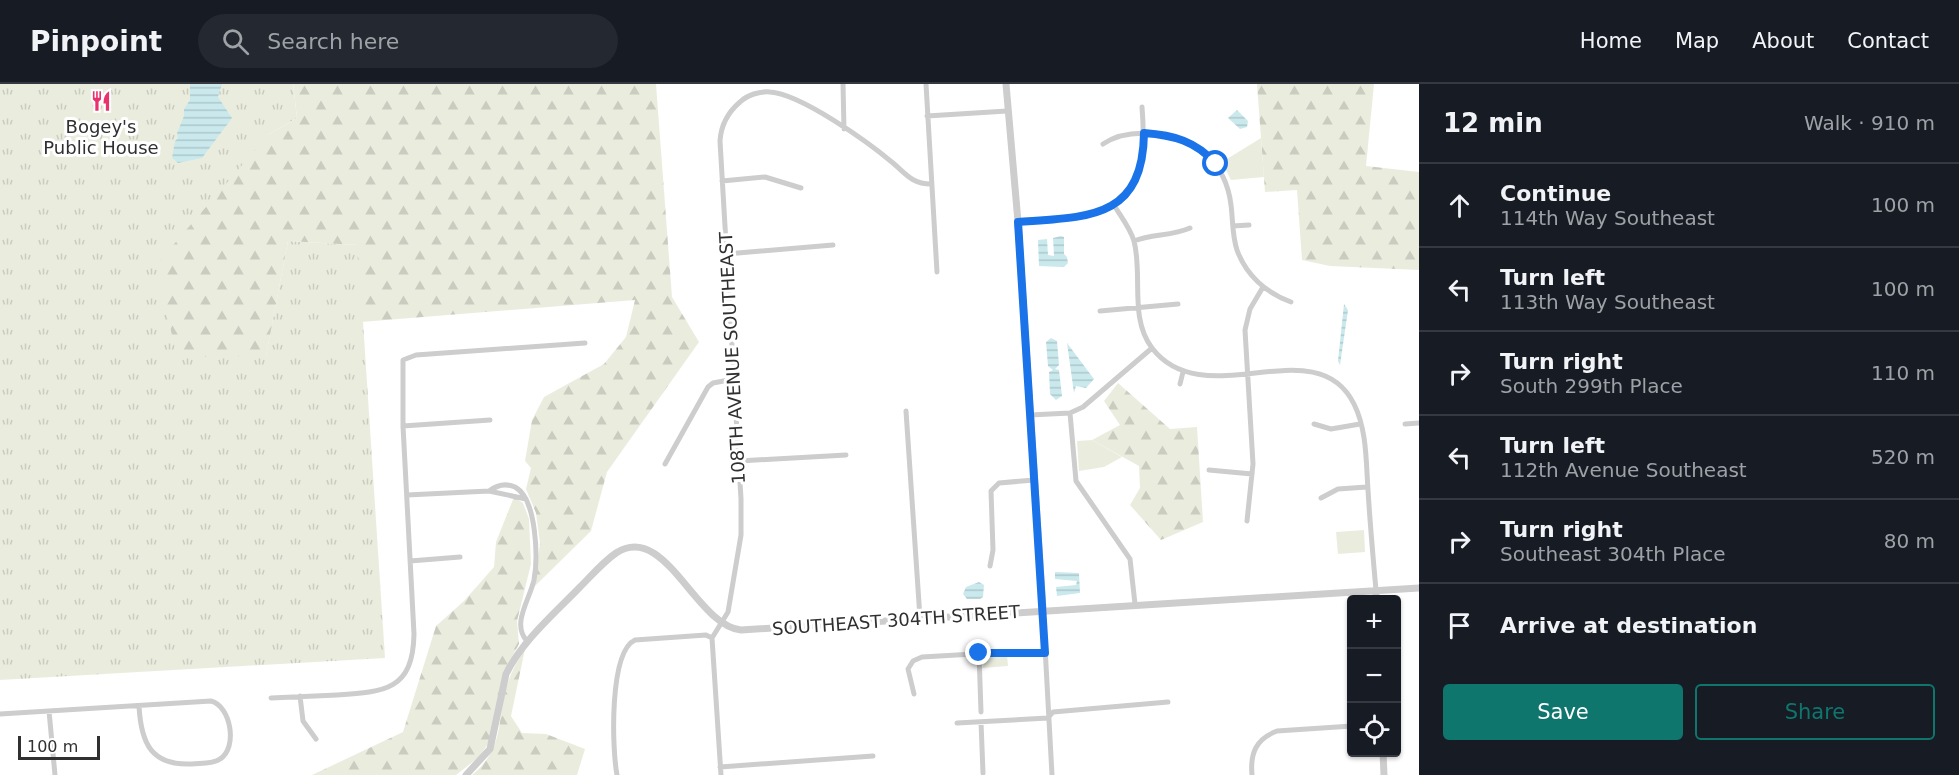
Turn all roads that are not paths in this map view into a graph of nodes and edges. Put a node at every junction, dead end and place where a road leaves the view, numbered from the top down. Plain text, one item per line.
1 (768, 84) edge
2 (843, 84) edge
3 (926, 84) edge
4 (1006, 84) edge
5 (768, 91) junction
6 (1142, 107) dead end
7 (1007, 111) junction
8 (927, 116) junction
9 (844, 129) junction
10 (1144, 133) junction
11 (1103, 144) dead end
12 (722, 181) junction
13 (931, 184) junction
14 (801, 188) dead end
15 (1114, 205) junction
16 (1018, 222) junction
17 (1249, 225) dead end
18 (1233, 226) junction
19 (1190, 228) dead end
20 (1134, 241) junction
21 (832, 245) dead end
22 (726, 254) junction
23 (937, 272) dead end
24 (1263, 287) junction
25 (1291, 302) dead end
26 (1178, 304) dead end
27 (1138, 308) junction
28 (1100, 311) dead end
29 (585, 343) dead end
30 (1152, 348) junction
31 (1183, 372) junction
32 (1246, 373) junction
33 (734, 379) junction
34 (1180, 384) dead end
35 (906, 411) dead end
36 (1070, 412) junction
37 (1030, 416) junction
38 (490, 420) dead end
39 (1419, 423) edge
40 (1314, 424) dead end
41 (1360, 424) junction
42 (1405, 424) dead end
43 (403, 426) junction
44 (846, 455) dead end
45 (739, 461) junction
46 (665, 464) dead end
47 (1209, 470) dead end
48 (1252, 474) junction
49 (1034, 480) junction
50 (1368, 487) junction
51 (489, 491) junction
52 (407, 495) junction
53 (1321, 498) dead end
54 (526, 499) junction
55 (1247, 520) dead end
56 (460, 557) dead end
57 (410, 561) junction
58 (990, 566) dead end
59 (1419, 588) edge
60 (1376, 590) junction
61 (1376, 595) edge
62 (1135, 604) junction
63 (1043, 610) junction
64 (920, 618) junction
65 (721, 624) junction
66 (712, 638) junction
67 (527, 642) junction
68 (979, 653) junction
69 (1045, 653) junction
70 (914, 694) dead end
71 (300, 696) junction
72 (271, 698) dead end
73 (1168, 702) dead end
74 (139, 706) junction
75 (49, 711) junction
76 (981, 712) dead end
77 (0, 714) edge
78 (1048, 717) junction
79 (981, 722) junction
80 (957, 723) dead end
81 (1347, 726) edge
82 (316, 739) dead end
83 (873, 756) dead end
84 (1383, 757) edge
85 (720, 767) junction
86 (983, 773) dead end
87 (55, 775) edge
88 (466, 775) edge
89 (617, 775) edge
90 (720, 775) edge
91 (1052, 775) edge
92 (1252, 775) edge
93 (1384, 775) edge

1 - 5 street
2 - 9 street
3 - 8 street
4 - 7 street
5 - 9 street
5 - 12 street, 108TH AVENUE SOUTHEAST
6 - 10 street
7 - 8 street
7 - 16 street
8 - 13 street
9 - 13 street
10 - 11 street
10 - 15 street
10 - 18 street
12 - 14 street
12 - 22 street, 108TH AVENUE SOUTHEAST
13 - 23 street
15 - 16 street
15 - 20 street
16 - 37 street
17 - 18 street
18 - 24 street
19 - 20 street
20 - 27 street
21 - 22 street
22 - 33 street, 108TH AVENUE SOUTHEAST
24 - 25 street
24 - 32 street
26 - 27 street
27 - 28 street
27 - 30 street
29 - 43 street
30 - 31 street
30 - 36 street
31 - 32 street
31 - 34 street
32 - 41 street
32 - 48 street
33 - 45 street, 108TH AVENUE SOUTHEAST
33 - 46 street
35 - 64 street
36 - 37 street
36 - 62 street
37 - 49 street
38 - 43 street
39 - 42 street
40 - 41 street
41 - 50 street
43 - 52 street
44 - 45 street
45 - 65 street, 108TH AVENUE SOUTHEAST
47 - 48 street
48 - 55 street
49 - 58 street
49 - 63 street
50 - 53 street
50 - 60 street
51 - 52 street
51 - 54 street
51 - 54 street
52 - 57 street
54 - 67 street
56 - 57 street
57 - 71 street
59 - 60 street, SOUTHEAST 304TH STREET
60 - 61 street
60 - 62 street, SOUTHEAST 304TH STREET
62 - 63 street, SOUTHEAST 304TH STREET
63 - 64 street, SOUTHEAST 304TH STREET
63 - 69 street
64 - 65 street, SOUTHEAST 304TH STREET
65 - 66 street
65 - 67 street
66 - 85 street
66 - 89 street
67 - 88 street
68 - 69 street
68 - 70 street
68 - 76 street
69 - 78 street
71 - 72 street
71 - 82 street
73 - 78 street
74 - 74 street
74 - 75 street
75 - 77 street
75 - 87 street
78 - 79 street
78 - 91 street
79 - 80 street
79 - 86 street
81 - 92 street
83 - 85 street
84 - 93 street
85 - 90 street

